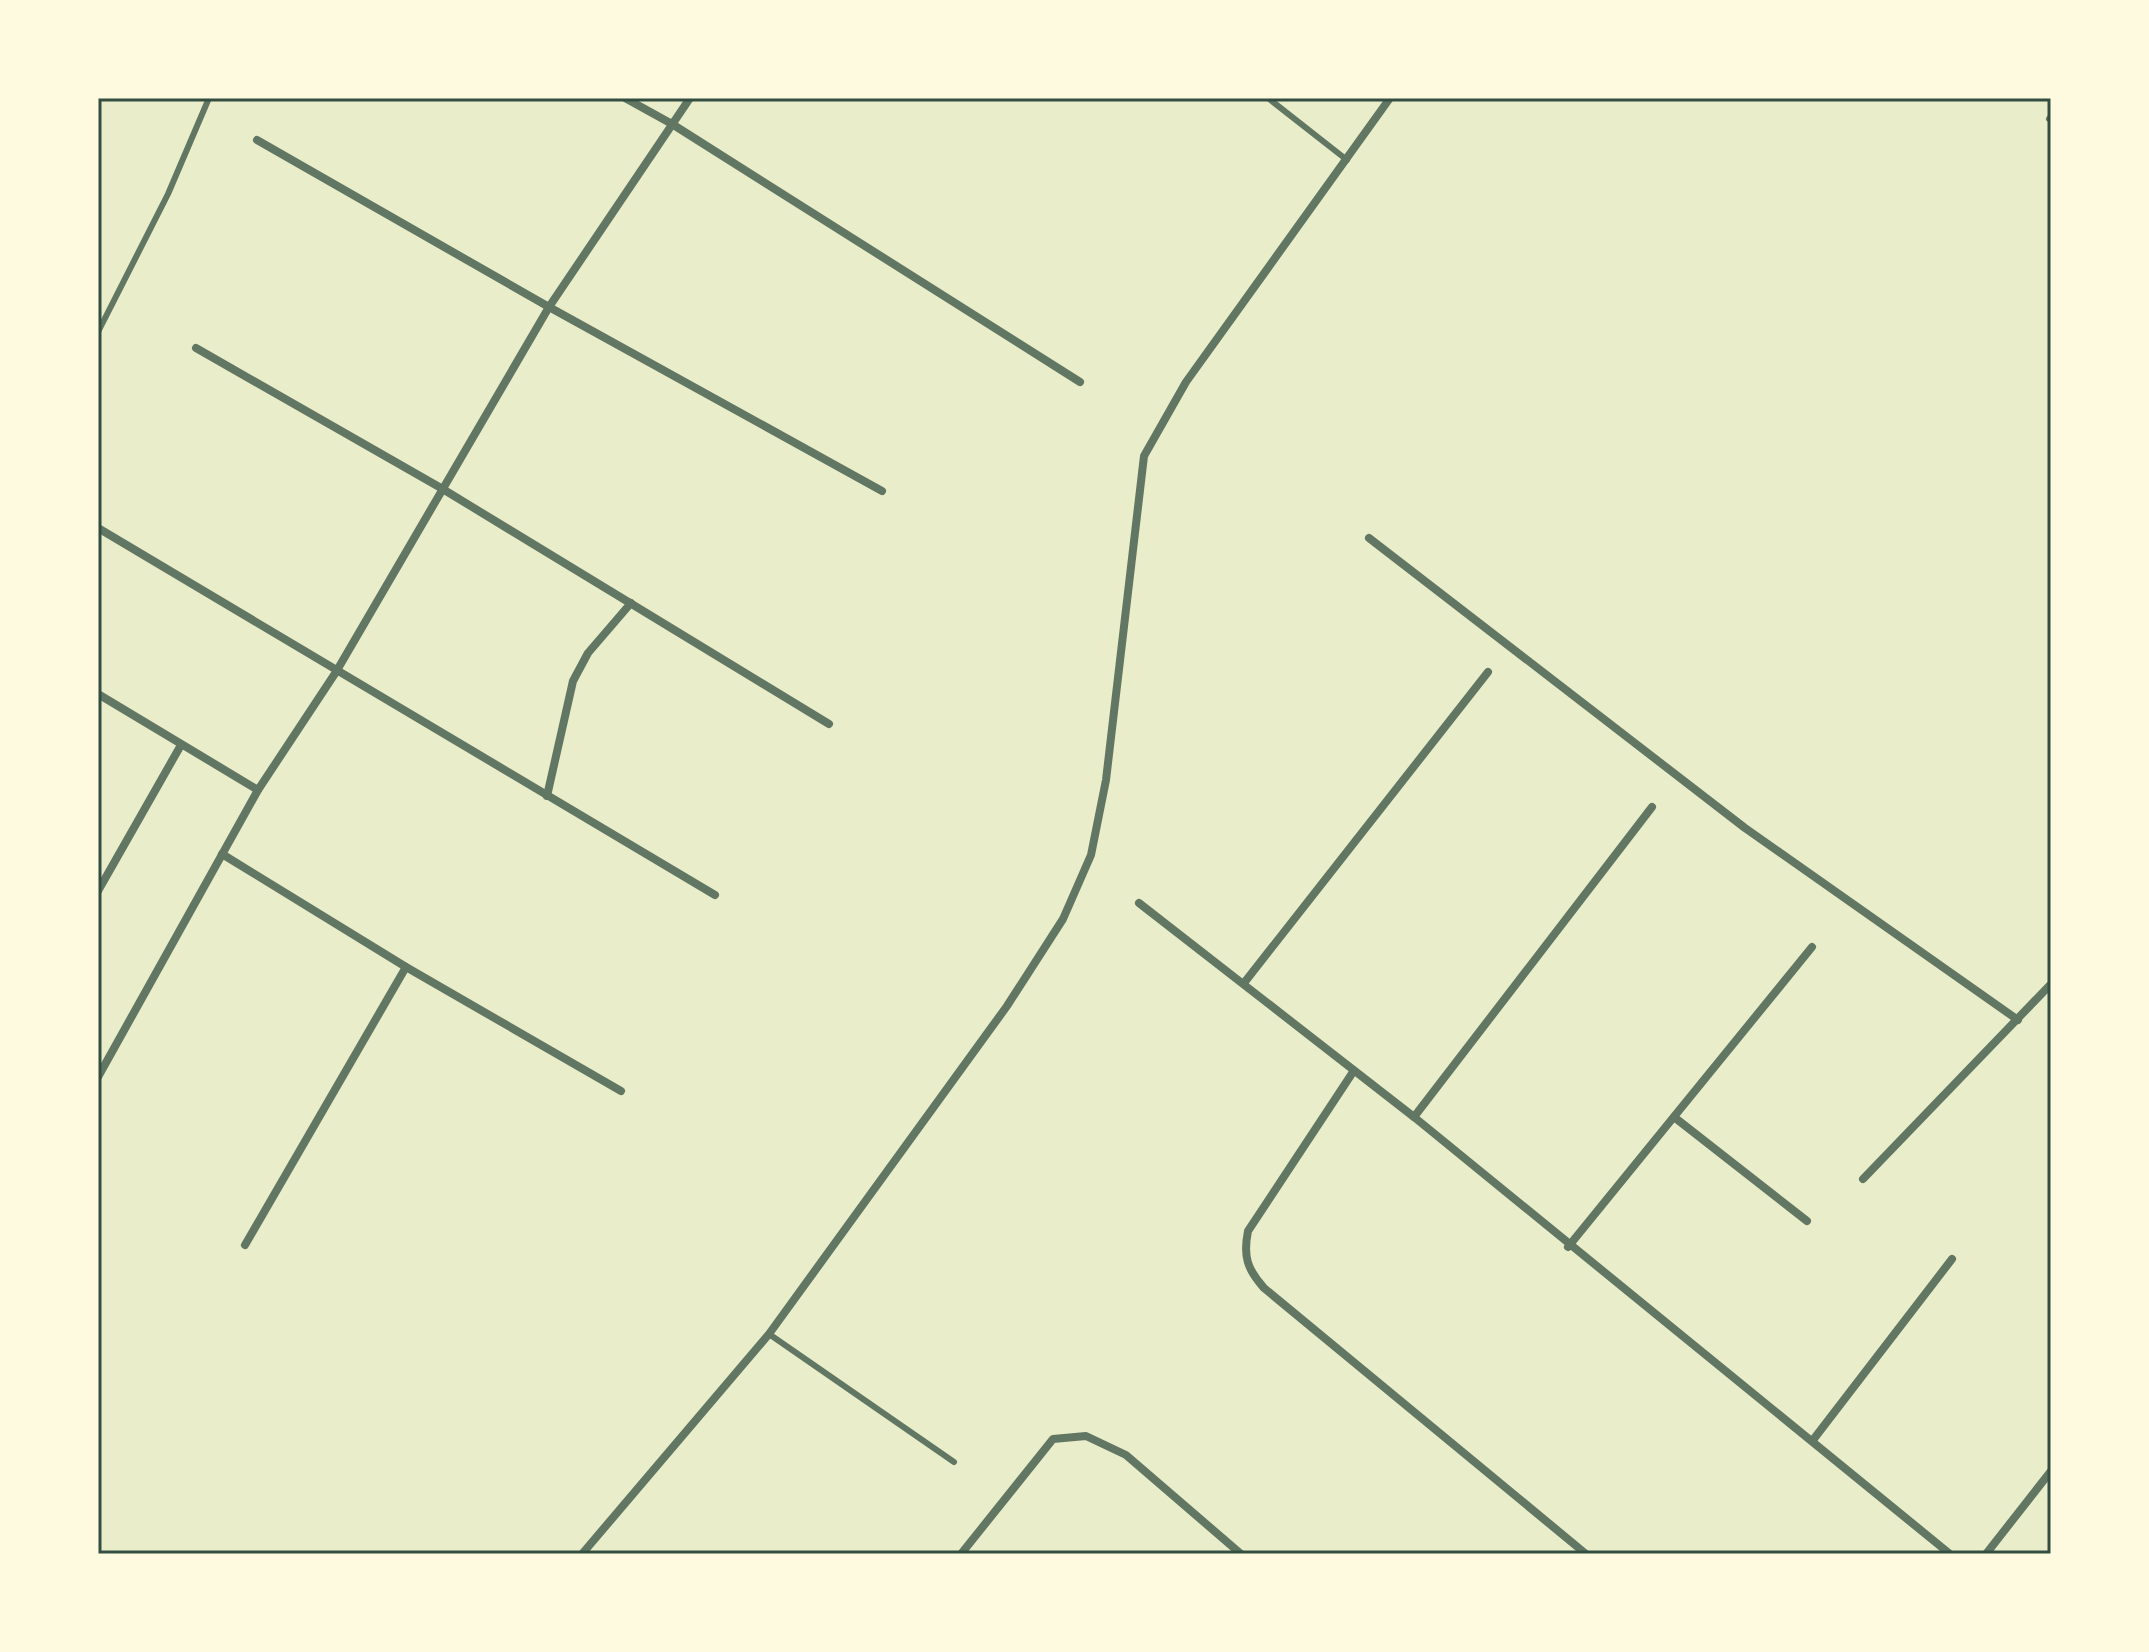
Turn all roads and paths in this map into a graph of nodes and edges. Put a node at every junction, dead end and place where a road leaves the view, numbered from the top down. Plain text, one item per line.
1 (209, 98) edge
2 (625, 98) edge
3 (690, 98) edge
4 (1268, 98) edge
5 (1390, 98) edge
6 (672, 124) junction
7 (257, 140) dead end
8 (1347, 160) junction
9 (549, 307) junction
10 (98, 332) edge
11 (196, 348) dead end
12 (1080, 382) dead end
13 (441, 488) junction
14 (882, 491) dead end
15 (98, 528) edge
16 (1369, 538) dead end
17 (631, 603) junction
18 (336, 672) junction
19 (1488, 672) dead end
20 (98, 694) edge
21 (829, 724) dead end
22 (181, 745) junction
23 (258, 790) junction
24 (547, 796) junction
25 (1652, 807) dead end
26 (222, 854) junction
27 (98, 891) edge
28 (715, 895) dead end
29 (1139, 903) dead end
30 (1812, 947) dead end
31 (406, 967) junction
32 (1244, 983) junction
33 (2051, 984) edge
34 (2018, 1020) junction
35 (1353, 1072) junction
36 (98, 1077) edge
37 (621, 1091) dead end
38 (1414, 1117) junction
39 (1674, 1117) junction
40 (1863, 1179) dead end
41 (1807, 1221) dead end
42 (245, 1245) dead end
43 (1568, 1247) junction
44 (1952, 1259) dead end
45 (769, 1334) junction
46 (1813, 1440) junction
47 (954, 1462) dead end
48 (2051, 1471) edge
49 (582, 1554) edge
50 (961, 1554) edge
51 (1241, 1554) edge
52 (1586, 1554) edge
53 (1950, 1554) edge
54 (1986, 1554) edge

1 - 10 lane
2 - 6 street
3 - 6 street
4 - 8 lane
5 - 8 street
6 - 9 street
6 - 12 street
7 - 9 street
8 - 45 street
9 - 13 street
9 - 14 street
11 - 13 street
13 - 17 street
13 - 18 street
15 - 18 street
16 - 34 street
17 - 21 street
17 - 24 street
18 - 23 street
18 - 24 street
19 - 32 street
20 - 22 street
22 - 23 street
22 - 27 street
23 - 26 street
24 - 28 street
25 - 38 street
26 - 31 street
26 - 36 street
29 - 32 street
30 - 39 street
31 - 37 street
31 - 42 street
32 - 35 street
33 - 34 street
34 - 40 street
35 - 38 street
35 - 52 street
38 - 43 street
39 - 41 street
39 - 43 street
43 - 46 street
44 - 46 street
45 - 47 lane
45 - 49 street
46 - 53 street
48 - 54 street
50 - 51 street

